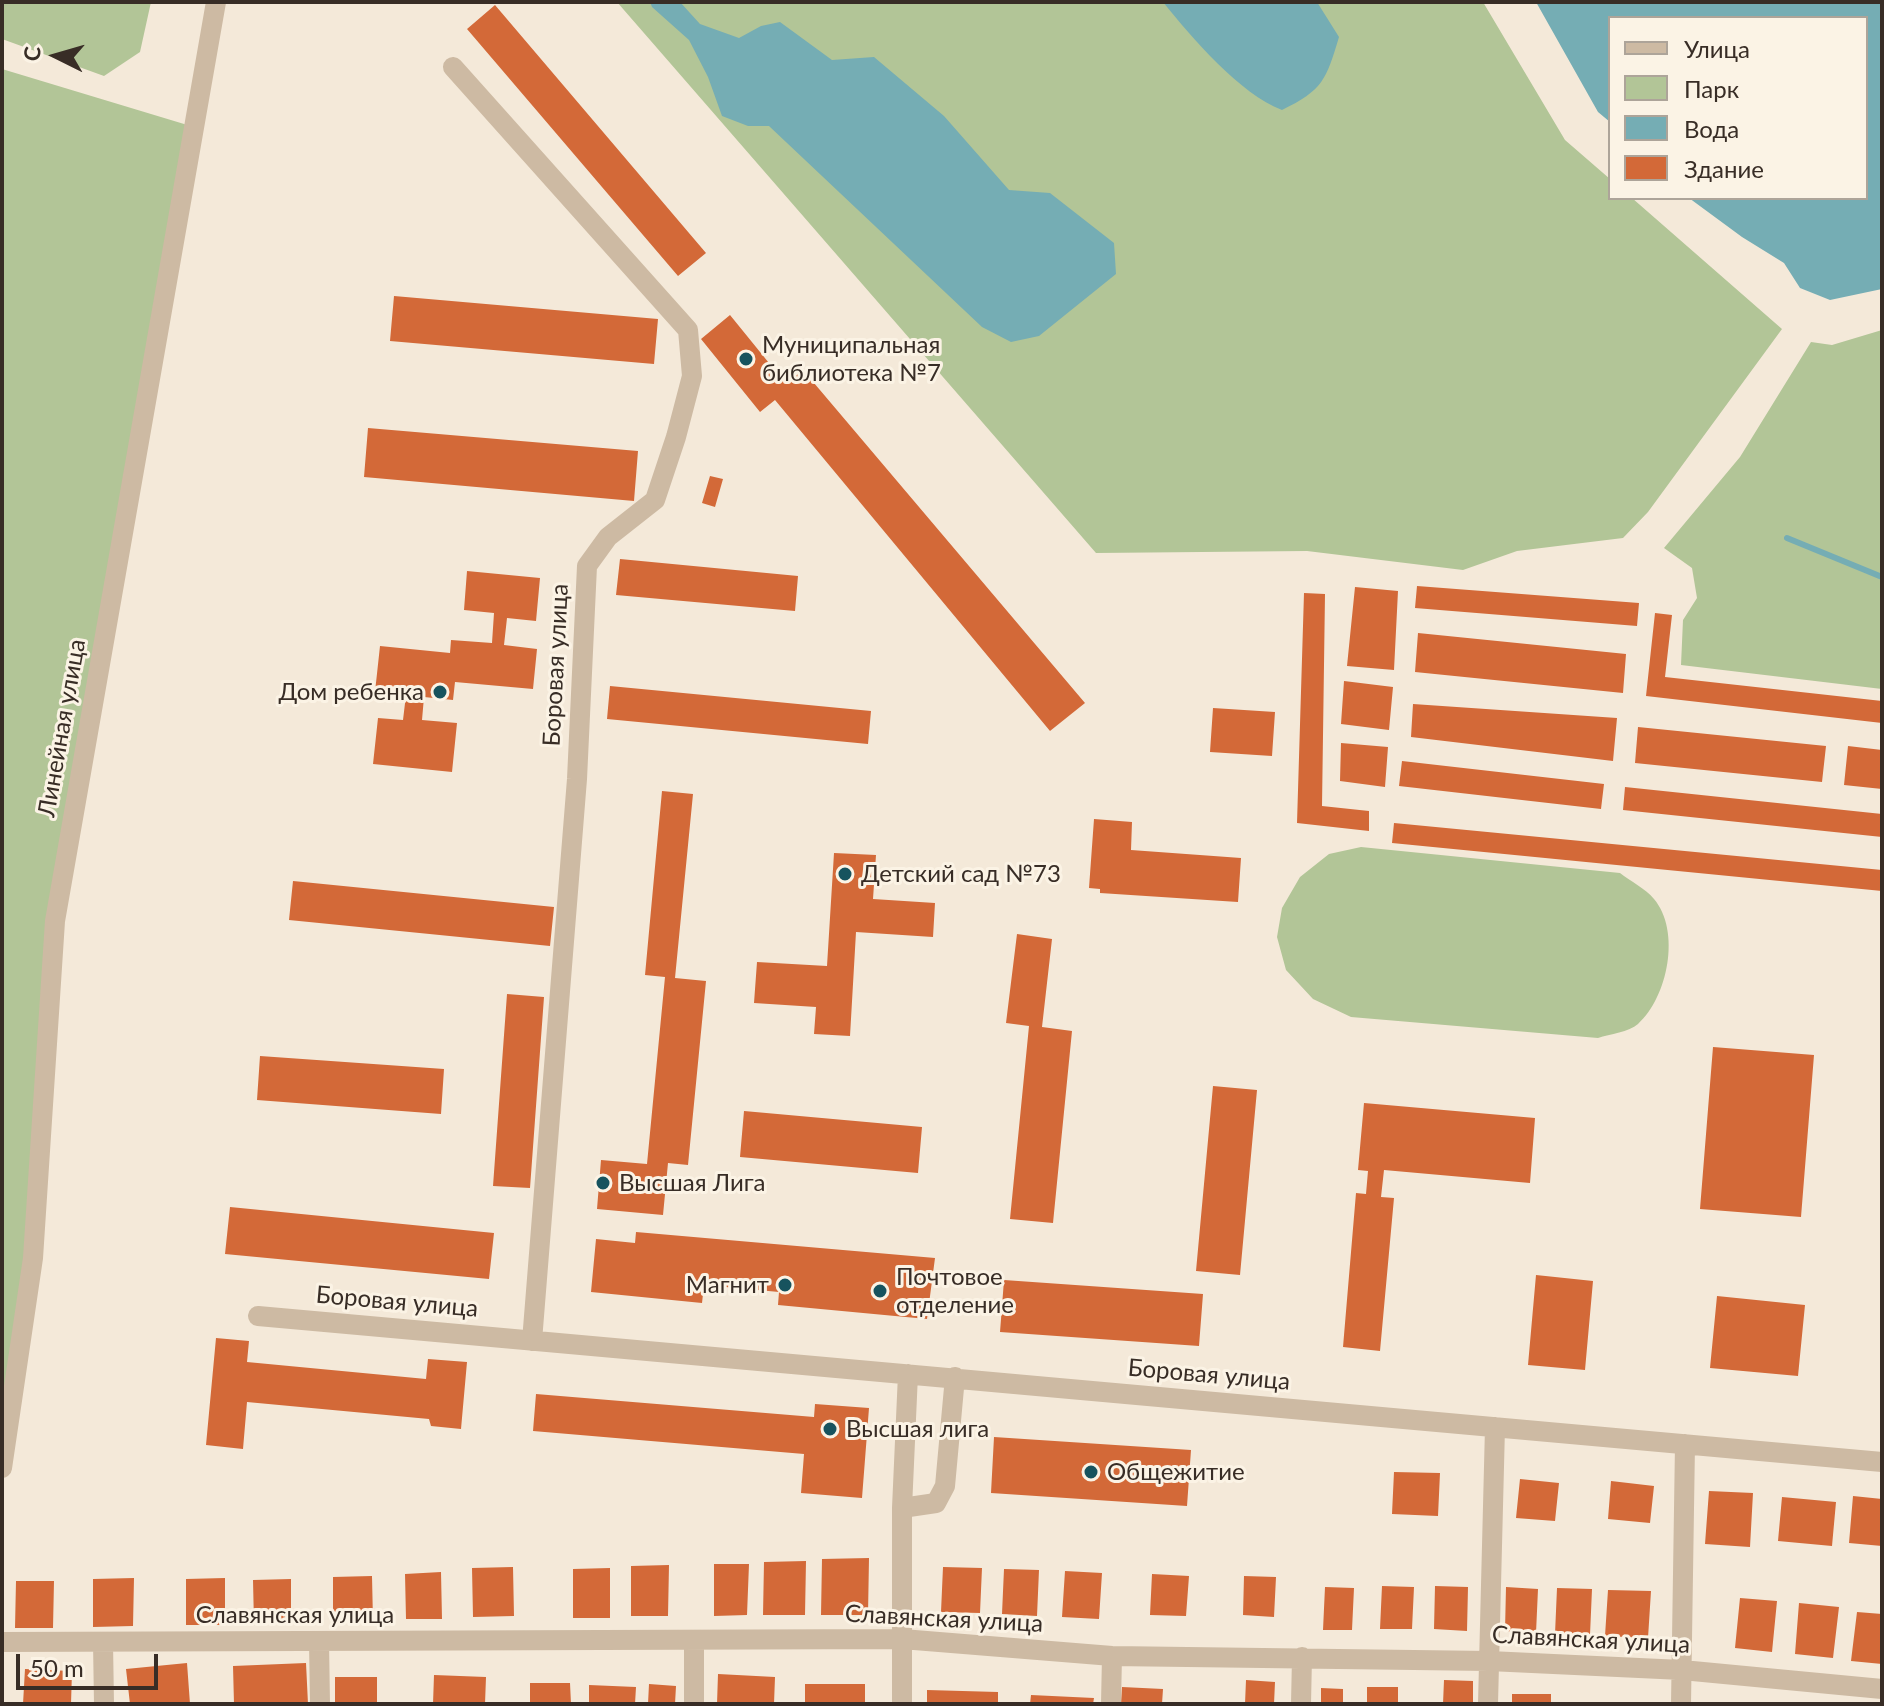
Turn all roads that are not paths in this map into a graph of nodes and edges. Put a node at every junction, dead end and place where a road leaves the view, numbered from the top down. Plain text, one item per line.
1 (216, 2) edge
2 (453, 67) dead end
3 (258, 1316) dead end
4 (532, 1341) junction
5 (908, 1374) junction
6 (955, 1377) junction
7 (1495, 1427) junction
8 (1685, 1444) junction
9 (1882, 1462) edge
10 (2, 1468) edge
11 (902, 1508) junction
12 (902, 1639) junction
13 (694, 1640) junction
14 (319, 1641) junction
15 (2, 1642) edge
16 (103, 1642) junction
17 (1112, 1656) junction
18 (1302, 1657) junction
19 (1489, 1661) junction
20 (1682, 1670) junction
21 (1882, 1689) edge
22 (104, 1704) edge
23 (320, 1704) edge
24 (694, 1704) edge
25 (902, 1704) edge
26 (1111, 1704) edge
27 (1301, 1704) edge
28 (1488, 1704) edge
29 (1681, 1704) edge

1 - 10 street, Линейная улица
2 - 4 street, Боровая улица
3 - 4 street, Боровая улица
4 - 5 street, Боровая улица
5 - 6 street, Боровая улица
5 - 11 street
6 - 7 street, Боровая улица
6 - 11 street
7 - 8 street, Боровая улица
7 - 19 street
8 - 9 street, Боровая улица
8 - 20 street
11 - 12 street
12 - 13 street, Славянская улица
12 - 17 street, Славянская улица
12 - 25 street
13 - 14 street, Славянская улица
13 - 24 street
14 - 16 street, Славянская улица
14 - 23 street
15 - 16 street, Славянская улица
16 - 22 street
17 - 18 street, Славянская улица
17 - 26 street
18 - 19 street, Славянская улица
18 - 27 street
19 - 20 street, Славянская улица
19 - 28 street
20 - 21 street, Славянская улица
20 - 29 street

